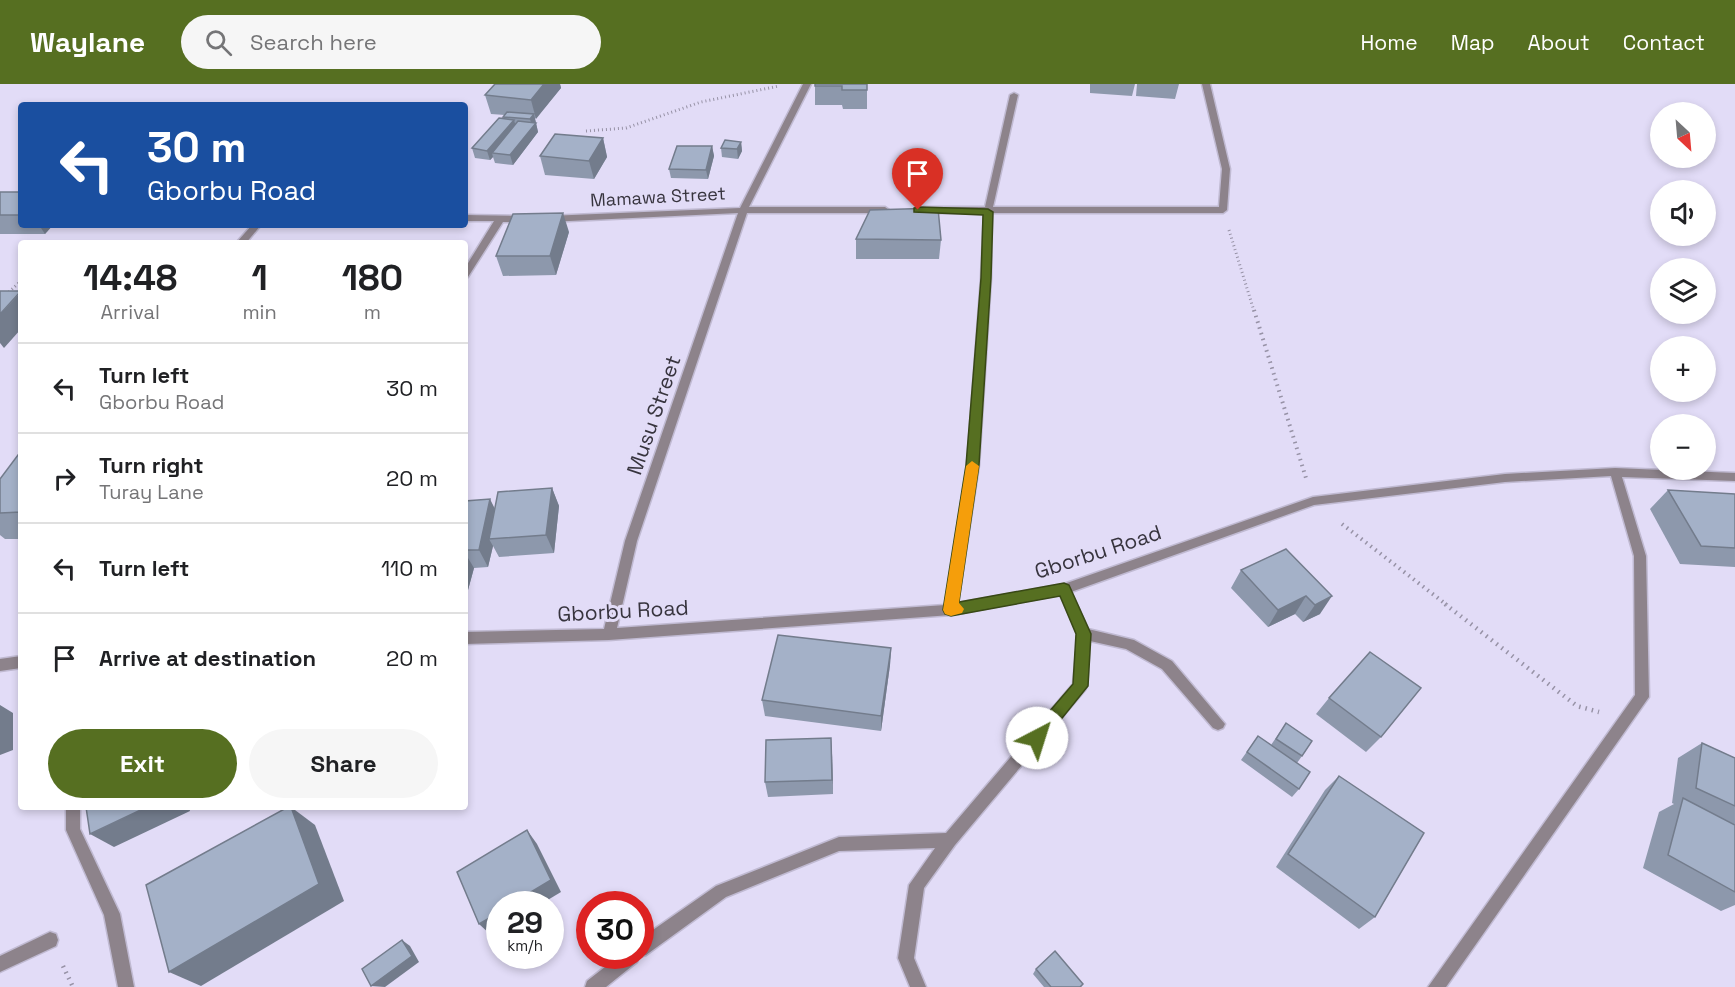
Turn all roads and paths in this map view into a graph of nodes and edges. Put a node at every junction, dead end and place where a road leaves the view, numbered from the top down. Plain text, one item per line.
1 (807, 84) edge
2 (1206, 84) edge
3 (783, 85) edge
4 (1014, 94) dead end
5 (586, 131) dead end
6 (743, 210) junction
7 (894, 210) edge
8 (916, 210) edge
9 (1223, 210) junction
10 (988, 212) junction
11 (468, 218) edge
12 (500, 219) junction
13 (254, 228) edge
14 (244, 240) edge
15 (468, 270) edge
16 (18, 284) edge
17 (0, 300) edge
18 (1615, 472) junction
19 (1735, 477) edge
20 (1313, 501) junction
21 (1064, 589) junction
22 (951, 610) junction
23 (609, 634) junction
24 (1084, 634) junction
25 (468, 638) edge
26 (18, 662) edge
27 (0, 665) edge
28 (1625, 719) junction
29 (1218, 724) dead end
30 (74, 810) edge
31 (950, 840) junction
32 (654, 939) edge
33 (50, 940) dead end
34 (0, 964) edge
35 (615, 969) edge
36 (126, 987) edge
37 (593, 987) edge
38 (918, 987) edge
39 (1436, 987) edge

1 - 6 street, Mamawa Street
2 - 9 street
3 - 5 path
4 - 10 street
6 - 7 street
6 - 12 street, Mamawa Street
6 - 23 street, Musu Street
8 - 10 street
9 - 10 street
9 - 20 path
10 - 22 street
11 - 12 street, Mamawa Street
12 - 15 street
13 - 14 street
16 - 17 path
18 - 19 street, Gborbu Road
18 - 20 street, Gborbu Road
18 - 28 street
20 - 21 street, Gborbu Road
20 - 28 path
21 - 22 street, Gborbu Road
21 - 24 street
22 - 23 street, Gborbu Road
23 - 25 street, Gborbu Road
24 - 29 street
24 - 31 street
26 - 27 street
28 - 39 street
30 - 36 street
31 - 32 street
31 - 38 street
33 - 34 street
35 - 37 street

